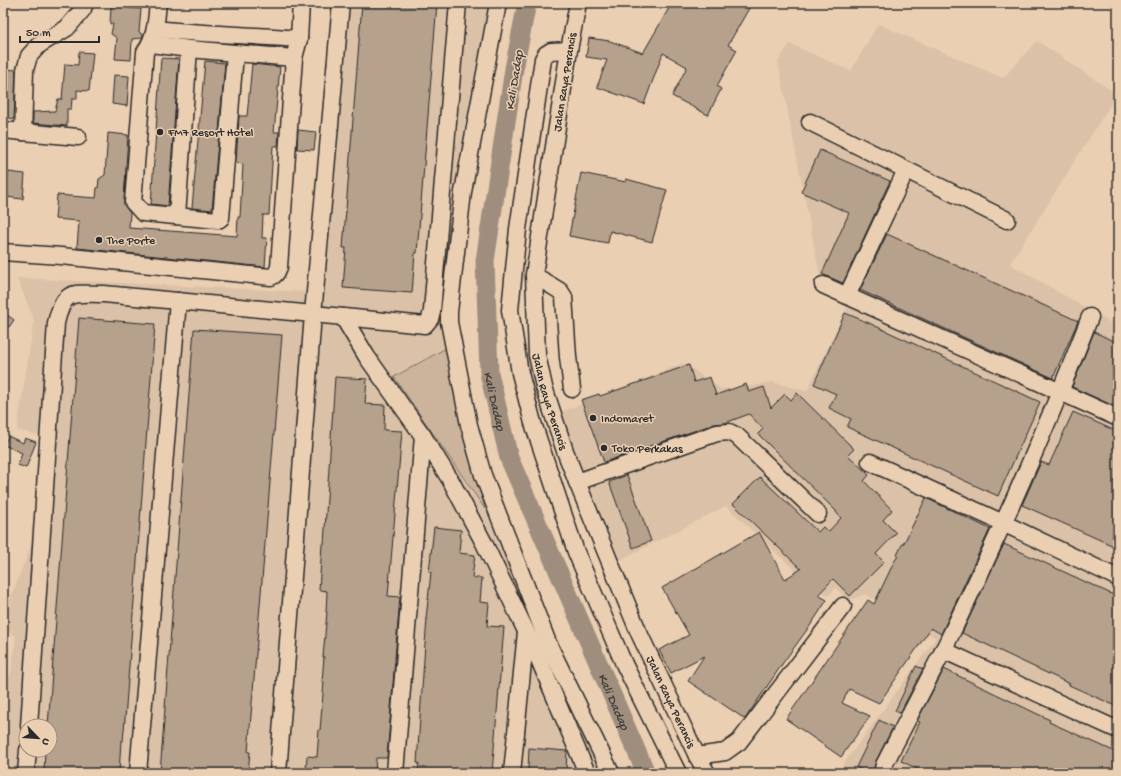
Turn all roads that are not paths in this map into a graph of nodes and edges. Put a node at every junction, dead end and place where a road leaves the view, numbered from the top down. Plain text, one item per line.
1 (86, 3) edge
2 (158, 3) edge
3 (301, 3) edge
4 (341, 3) edge
5 (458, 3) edge
6 (498, 3) edge
7 (578, 3) edge
8 (153, 36) junction
9 (299, 39) junction
10 (194, 50) junction
11 (569, 50) junction
12 (235, 54) junction
13 (294, 58) junction
14 (810, 122) dead end
15 (3, 130) edge
16 (23, 132) junction
17 (78, 137) dead end
18 (906, 170) junction
19 (182, 217) junction
20 (1007, 220) dead end
21 (3, 252) edge
22 (534, 275) junction
23 (823, 285) dead end
24 (847, 296) junction
25 (178, 301) junction
26 (313, 314) junction
27 (343, 317) junction
28 (1090, 317) dead end
29 (572, 389) dead end
30 (1061, 392) junction
31 (1118, 418) edge
32 (423, 436) junction
33 (870, 462) dead end
34 (577, 482) junction
35 (818, 514) dead end
36 (1004, 523) junction
37 (1118, 578) edge
38 (843, 606) dead end
39 (526, 632) junction
40 (944, 650) junction
41 (30, 718) edge
42 (1118, 730) edge
43 (697, 756) junction
44 (27, 758) edge
45 (26, 773) edge
46 (138, 773) edge
47 (278, 773) edge
48 (395, 773) edge
49 (512, 773) edge
50 (587, 773) edge
51 (611, 773) edge
52 (678, 773) edge
53 (708, 773) edge
54 (882, 773) edge

1 - 16 street
2 - 8 street
3 - 9 street
4 - 26 street
5 - 27 street
6 - 51 street
7 - 11 street, Jalan Raya Perancis
8 - 9 street
8 - 10 street
8 - 19 street
9 - 13 street
10 - 12 street
10 - 19 street
11 - 22 street, Jalan Raya Perancis
11 - 52 street
12 - 13 street
12 - 19 street
13 - 21 street
14 - 18 street
15 - 16 street
16 - 17 street
18 - 20 street
18 - 24 street
22 - 29 street
22 - 34 street, Jalan Raya Perancis
23 - 24 street
24 - 30 street
25 - 26 street
25 - 41 street
25 - 46 street
26 - 27 street
26 - 47 street
27 - 32 street
28 - 30 street
30 - 31 street
30 - 36 street
32 - 39 street
32 - 48 street
33 - 36 street
34 - 35 street
34 - 43 street, Jalan Raya Perancis
36 - 37 street
36 - 40 street
38 - 43 street
39 - 49 street
39 - 50 street
40 - 42 street
40 - 54 street
43 - 53 street, Jalan Raya Perancis
44 - 45 street

